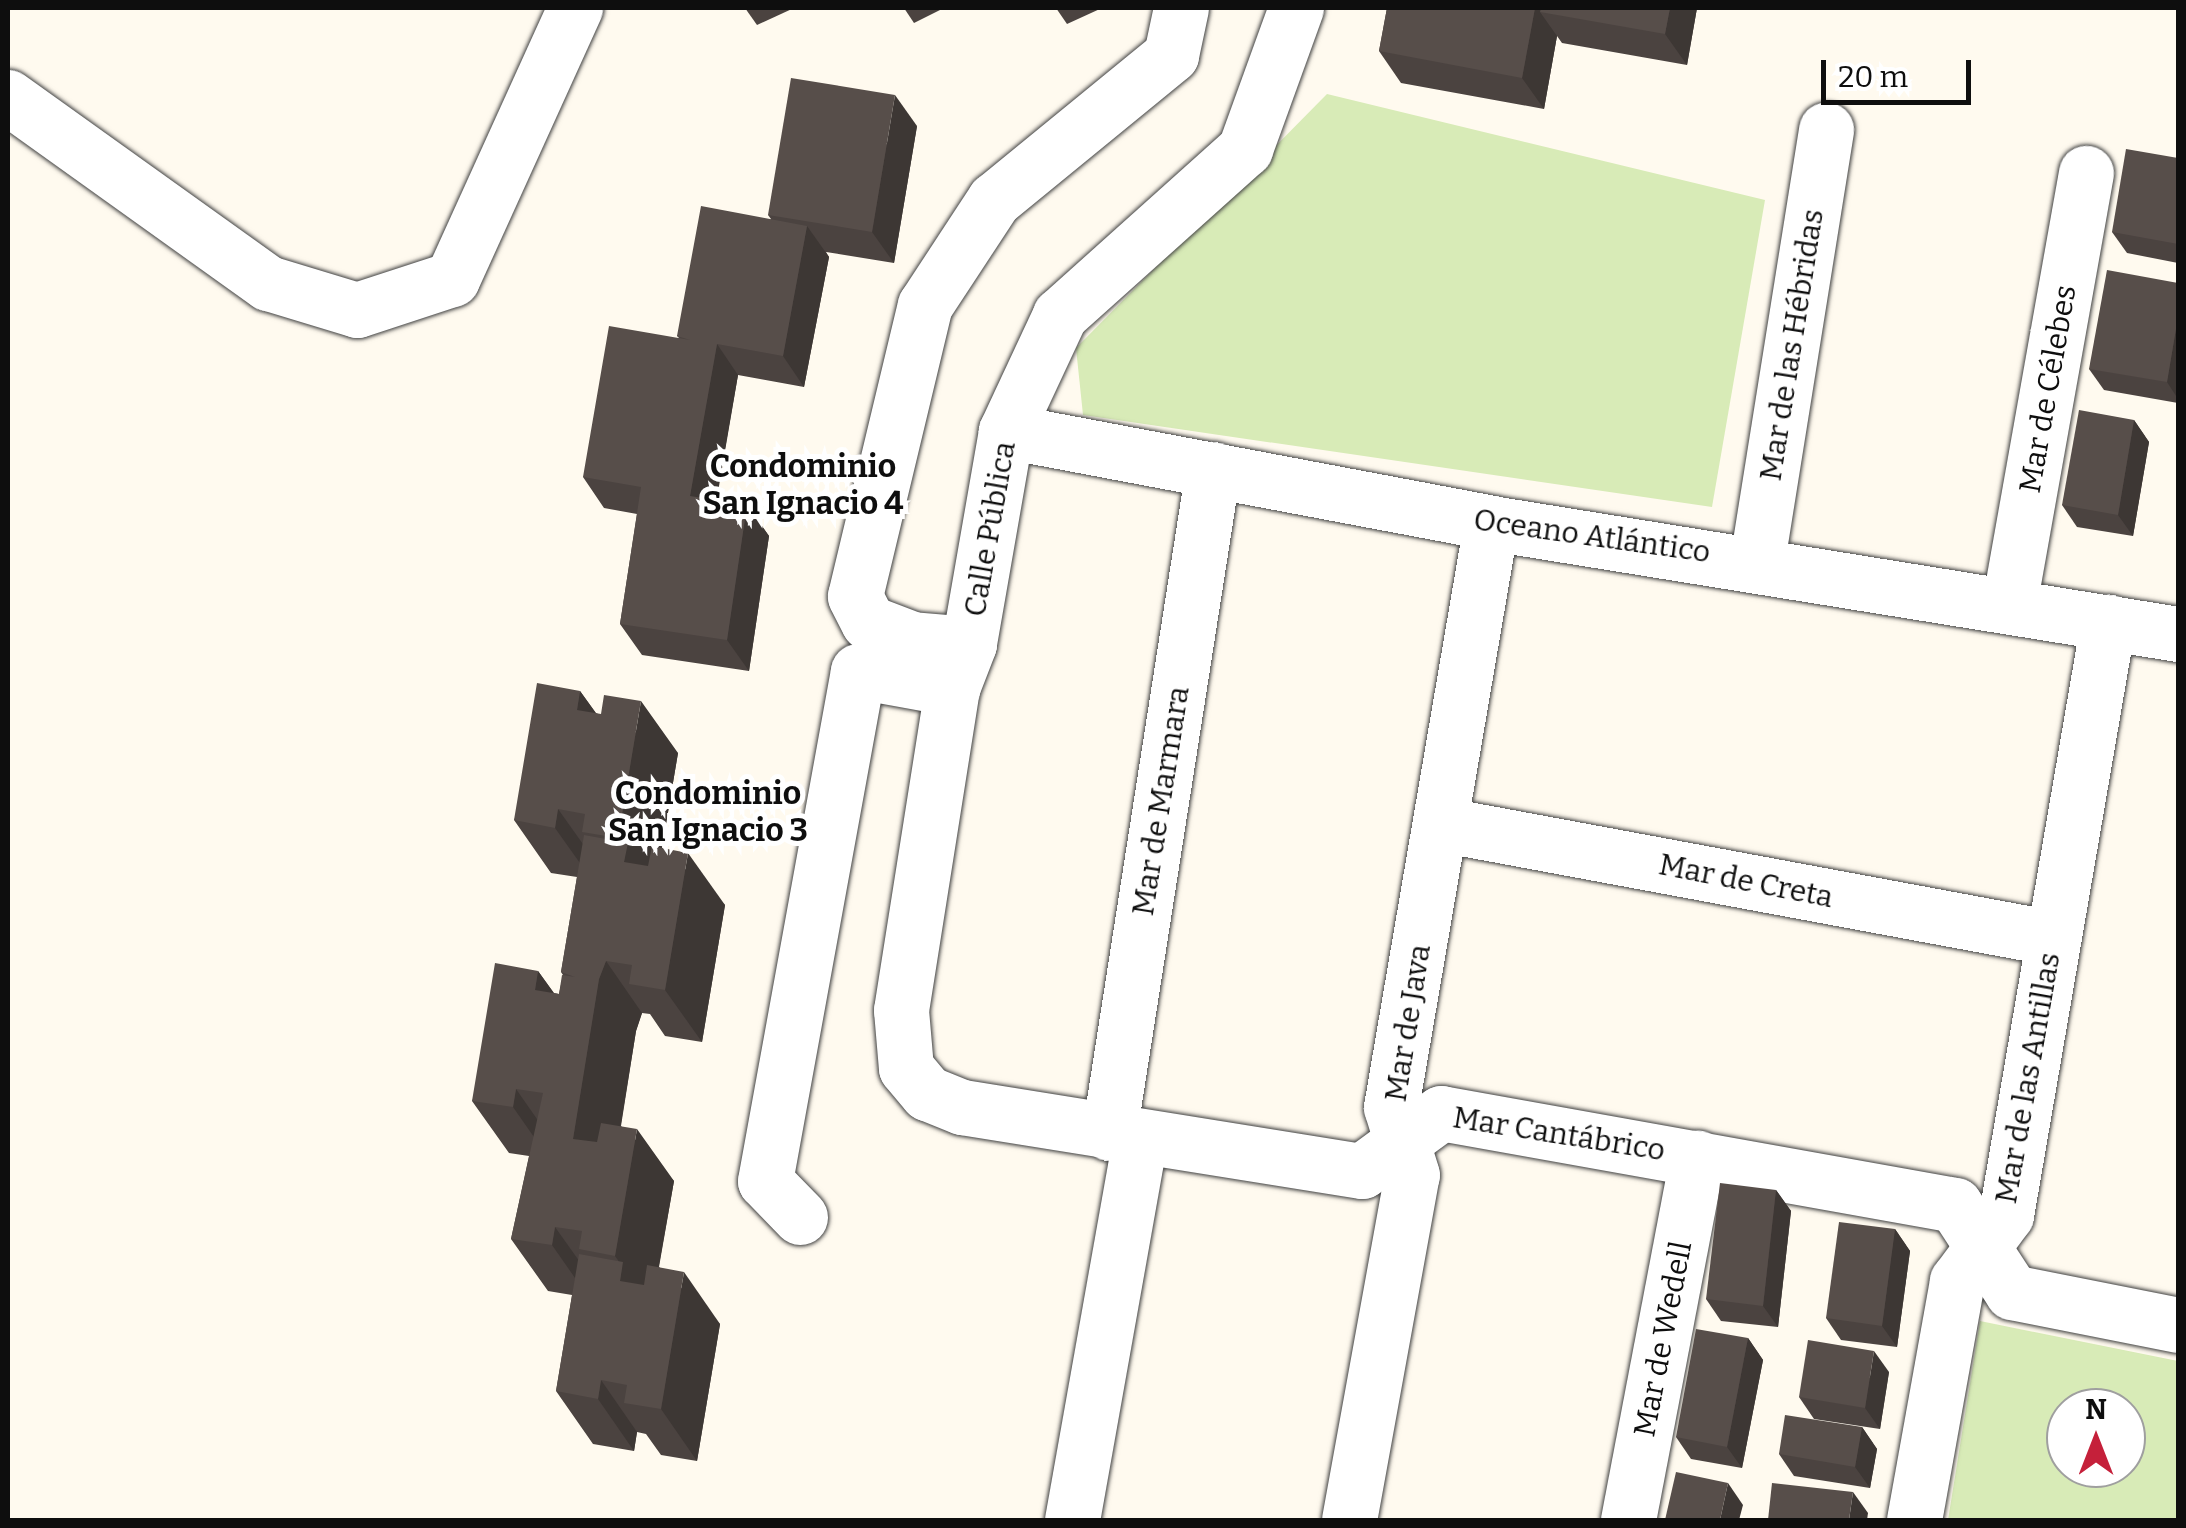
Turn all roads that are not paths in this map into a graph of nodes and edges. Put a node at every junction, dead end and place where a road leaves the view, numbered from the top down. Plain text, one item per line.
1 (576, 8) edge
2 (1181, 8) edge
3 (1296, 8) edge
4 (8, 97) edge
5 (1826, 129) dead end
6 (2086, 173) dead end
7 (1006, 431) junction
8 (1213, 469) junction
9 (1491, 523) junction
10 (1758, 560) junction
11 (2009, 604) junction
12 (2108, 622) junction
13 (2178, 634) edge
14 (961, 666) junction
15 (1440, 824) junction
16 (2053, 938) junction
17 (916, 1082) joint
18 (1124, 1135) junction
19 (1402, 1142) junction
20 (1697, 1157) junction
21 (800, 1217) dead end
22 (1983, 1247) junction
23 (2178, 1325) edge
24 (1072, 1520) edge
25 (1349, 1520) edge
26 (1628, 1520) edge
27 (1914, 1520) edge

1 - 4 street
2 - 14 street
3 - 7 street, Calle Pública
5 - 10 street, Mar de las Hébridas
6 - 11 street, Mar de Célebes
7 - 8 street, Oceano Atlántico
7 - 14 street, Calle Pública
8 - 9 street, Oceano Atlántico
8 - 18 street, Mar de Marmara
9 - 10 street, Oceano Atlántico
9 - 15 street, Mar de Java
10 - 11 street, Oceano Atlántico
11 - 12 street, Oceano Atlántico
12 - 13 street, Oceano Atlántico
12 - 16 street, Mar de las Antillas
14 - 17 street, Calle Pública
14 - 21 street
15 - 16 street, Mar de Creta
15 - 19 street, Mar de Java
16 - 22 street, Mar de las Antillas
17 - 18 street, Mar Cantábrico
18 - 19 street, Mar Cantábrico
18 - 24 street, Mar de Marmara
19 - 20 street, Mar Cantábrico
19 - 25 street, Mar de Java
20 - 22 street, Mar Cantábrico
20 - 26 street, Mar de Wedell
22 - 23 street, Mar Cantábrico
22 - 27 street, Mar de las Antillas

